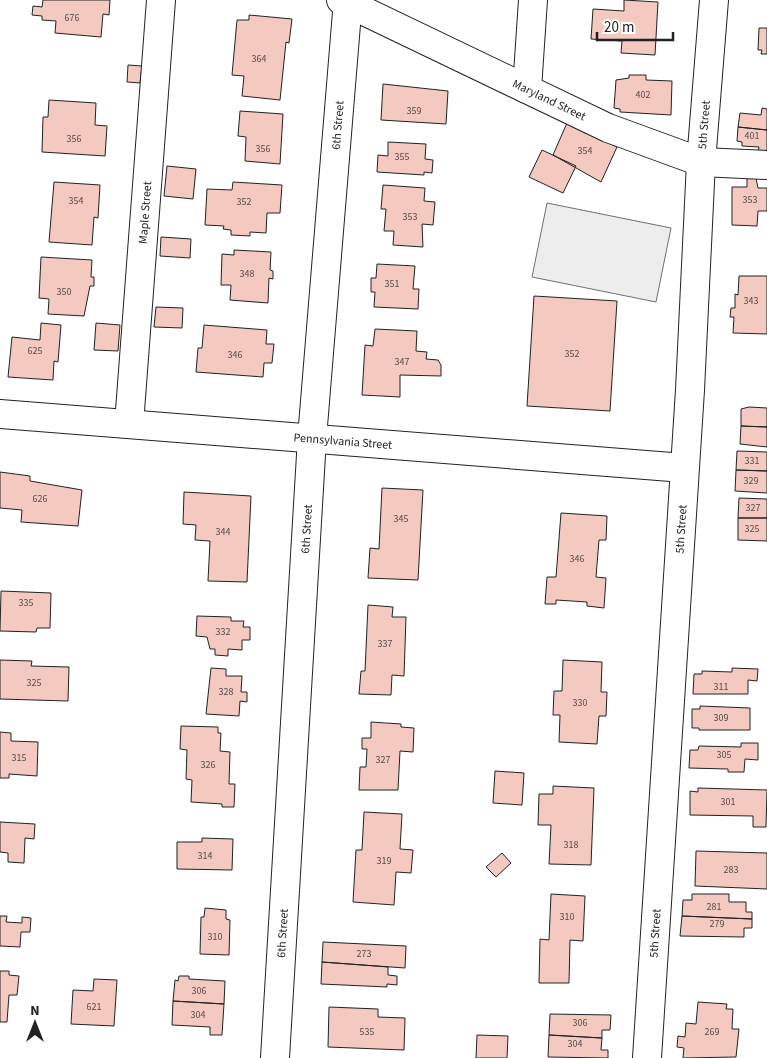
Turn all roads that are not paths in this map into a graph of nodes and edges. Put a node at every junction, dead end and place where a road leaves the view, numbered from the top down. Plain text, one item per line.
1 (161, 0) edge
2 (533, 0) edge
3 (714, 0) edge
4 (345, 1) edge
5 (527, 89) junction
6 (701, 162) junction
7 (767, 166) edge
8 (0, 414) edge
9 (129, 424) junction
10 (312, 438) junction
11 (684, 468) junction
12 (275, 1058) edge
13 (647, 1058) edge

1 - 9 street, Maple Street
2 - 5 street
3 - 6 street, 5th Street
4 - 5 street, Maryland Street
4 - 10 street, 6th Street
5 - 6 street, Maryland Street
6 - 7 street, Maryland Street
6 - 11 street, 5th Street
8 - 9 street, Pennsylvania Street
9 - 10 street, Pennsylvania Street
10 - 11 street, Pennsylvania Street
10 - 12 street, 6th Street
11 - 13 street, 5th Street

